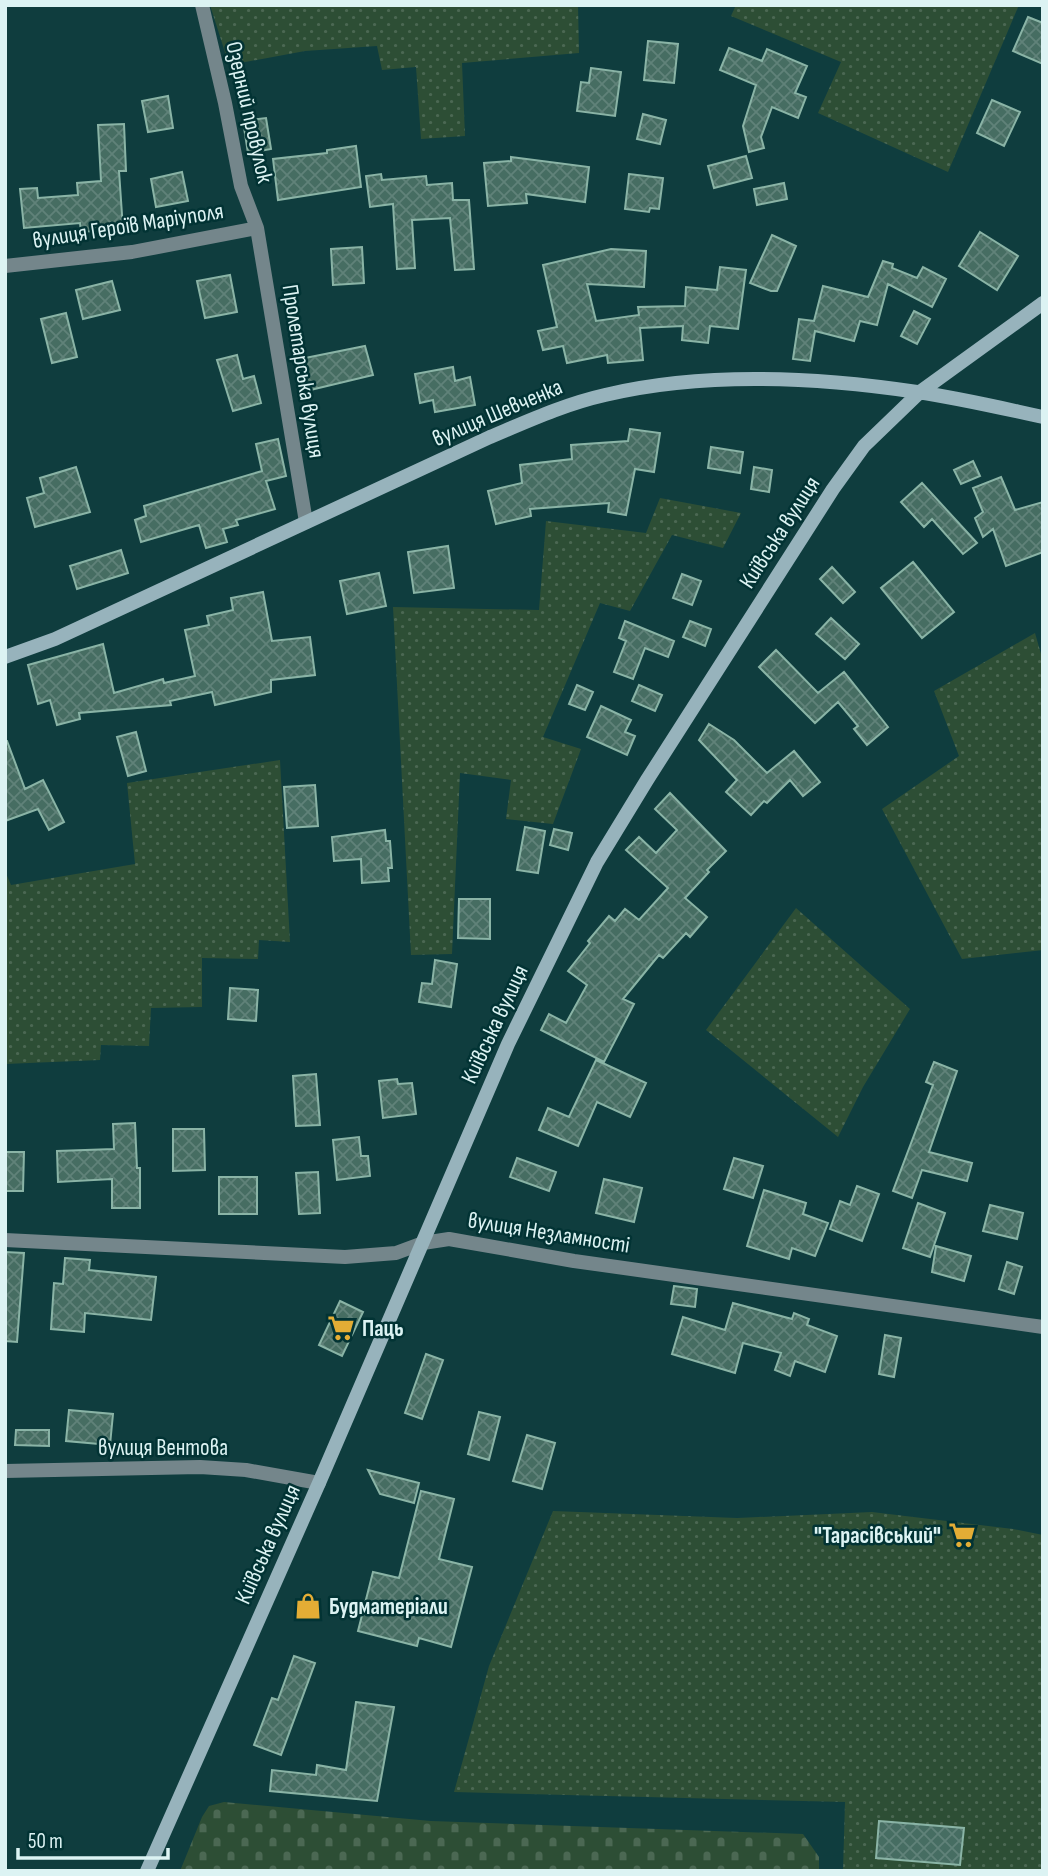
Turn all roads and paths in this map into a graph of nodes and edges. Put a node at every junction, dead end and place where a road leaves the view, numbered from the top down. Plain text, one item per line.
1 (202, 5) edge
2 (257, 228) junction
3 (5, 266) edge
4 (1043, 303) edge
5 (920, 392) junction
6 (1043, 417) edge
7 (306, 522) junction
8 (5, 657) edge
9 (5, 1240) edge
10 (423, 1243) junction
11 (1043, 1327) edge
12 (5, 1471) edge
13 (319, 1483) junction
14 (147, 1871) edge

1 - 2 street, Озерний провулок
2 - 3 street, вулиця Героїв Маріуполя
2 - 7 street, Пролетарська вулиця
4 - 5 main road, Київська вулиця
5 - 6 main road, вулиця Шевченка
5 - 7 main road, вулиця Шевченка
5 - 10 main road, Київська вулиця
7 - 8 main road, вулиця Шевченка
9 - 10 street, вулиця Незламності
10 - 11 street, вулиця Незламності
10 - 13 main road, Київська вулиця
12 - 13 street, вулиця Вентова
13 - 14 main road, Київська вулиця

